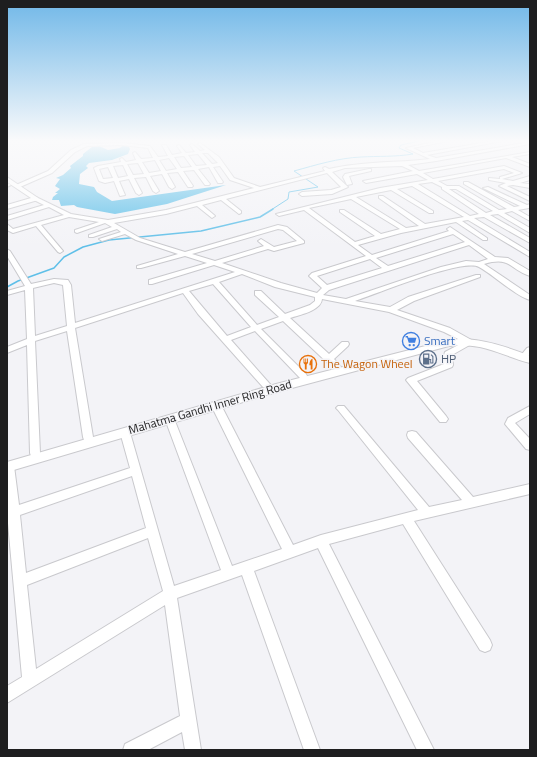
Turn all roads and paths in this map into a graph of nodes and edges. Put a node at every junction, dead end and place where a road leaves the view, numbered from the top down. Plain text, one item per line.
1 (36, 176) edge
2 (100, 176) edge
3 (135, 176) edge
4 (148, 176) edge
5 (166, 176) edge
6 (184, 176) edge
7 (202, 176) edge
8 (217, 176) edge
9 (230, 176) edge
10 (310, 176) edge
11 (338, 176) edge
12 (347, 176) edge
13 (390, 176) edge
14 (399, 176) edge
15 (425, 176) edge
16 (452, 176) edge
17 (508, 176) edge
18 (132, 177) junction
19 (502, 178) dead end
20 (116, 179) junction
21 (491, 179) dead end
22 (528, 179) edge
23 (432, 180) junction
24 (220, 182) dead end
25 (513, 183) junction
26 (10, 184) edge
27 (207, 184) dead end
28 (352, 184) junction
29 (414, 184) junction
30 (190, 186) dead end
31 (530, 186) edge
32 (172, 187) dead end
33 (324, 187) dead end
34 (445, 187) junction
35 (392, 188) junction
36 (475, 188) junction
37 (261, 189) junction
38 (380, 190) junction
39 (156, 191) dead end
40 (461, 191) junction
41 (139, 193) dead end
42 (302, 194) dead end
43 (122, 195) dead end
44 (355, 196) junction
45 (381, 196) dead end
46 (222, 198) junction
47 (36, 199) junction
48 (530, 199) edge
49 (198, 204) junction
50 (48, 206) junction
51 (7, 207) edge
52 (529, 207) edge
53 (305, 208) junction
54 (513, 209) junction
55 (342, 211) dead end
56 (239, 212) dead end
57 (430, 212) dead end
58 (499, 212) junction
59 (279, 214) dead end
60 (69, 215) junction
61 (484, 215) junction
62 (212, 216) dead end
63 (7, 218) edge
64 (471, 218) junction
65 (87, 219) junction
66 (530, 219) edge
67 (458, 221) junction
68 (106, 222) junction
69 (37, 224) junction
70 (442, 224) junction
71 (74, 225) dead end
72 (118, 227) junction
73 (424, 227) junction
74 (8, 228) edge
75 (405, 230) junction
76 (77, 231) dead end
77 (530, 231) edge
78 (454, 232) junction
79 (128, 233) junction
80 (91, 236) dead end
81 (381, 237) junction
82 (102, 239) dead end
83 (485, 239) dead end
84 (261, 240) dead end
85 (530, 242) edge
86 (470, 243) junction
87 (354, 244) junction
88 (516, 246) junction
89 (269, 247) junction
90 (7, 251) edge
91 (60, 251) dead end
92 (185, 254) junction
93 (530, 255) edge
94 (370, 257) junction
95 (492, 259) junction
96 (213, 264) junction
97 (479, 264) junction
98 (139, 267) dead end
99 (387, 269) junction
100 (242, 272) junction
101 (530, 274) edge
102 (478, 276) dead end
103 (215, 281) junction
104 (26, 282) junction
105 (152, 282) dead end
106 (326, 288) junction
107 (185, 291) junction
108 (7, 293) edge
109 (258, 293) dead end
110 (318, 296) junction
111 (530, 298) edge
112 (347, 301) junction
113 (391, 310) junction
114 (284, 317) junction
115 (71, 328) junction
116 (256, 328) junction
117 (226, 339) junction
118 (32, 340) junction
119 (467, 340) junction
120 (345, 344) dead end
121 (7, 350) edge
122 (529, 355) edge
123 (329, 359) junction
124 (337, 367) junction
125 (303, 376) junction
126 (266, 385) junction
127 (216, 406) junction
128 (341, 408) dead end
129 (530, 409) edge
130 (170, 419) junction
131 (443, 419) dead end
132 (125, 432) junction
133 (412, 435) dead end
134 (88, 437) junction
135 (530, 446) edge
136 (35, 453) junction
137 (8, 465) edge
138 (136, 471) junction
139 (530, 490) edge
140 (471, 503) junction
141 (13, 512) junction
142 (427, 513) junction
143 (406, 518) junction
144 (152, 531) junction
145 (321, 541) junction
146 (290, 552) junction
147 (246, 567) junction
148 (229, 574) junction
149 (20, 582) junction
150 (170, 594) junction
151 (485, 645) dead end
152 (30, 681) junction
153 (7, 695) edge
154 (189, 720) junction
155 (131, 750) edge
156 (193, 750) edge
157 (312, 750) edge
158 (426, 750) edge

1 - 26 street
2 - 20 street
3 - 18 street
4 - 39 street
5 - 32 street
6 - 30 street
7 - 27 street
8 - 24 street
9 - 37 street
10 - 37 street
11 - 28 street
12 - 28 street
13 - 28 street
14 - 29 street
15 - 23 street
16 - 23 street
17 - 19 street
18 - 20 street
18 - 41 street
20 - 43 street
21 - 25 street
22 - 25 street
23 - 29 street
23 - 34 street
25 - 31 street
25 - 48 street
26 - 47 main road
28 - 33 street
28 - 38 street
28 - 42 street
28 - 44 street
29 - 35 street
29 - 64 street
34 - 40 street
34 - 61 street
35 - 38 street
35 - 57 street
36 - 40 street
36 - 52 street
36 - 54 street
37 - 46 street
38 - 44 street
40 - 58 street
44 - 53 street
44 - 75 street
45 - 73 street
46 - 49 street
46 - 56 street
47 - 50 street
47 - 51 main road
49 - 62 street
49 - 68 street
50 - 60 street
50 - 63 street
52 - 54 street
53 - 59 street
53 - 87 street
54 - 58 street
54 - 66 street
55 - 81 street
58 - 61 street
58 - 77 street
60 - 65 street
60 - 69 street
61 - 64 street
61 - 85 street
64 - 67 street
64 - 88 street
65 - 68 street
65 - 71 street
67 - 70 street
67 - 83 street
68 - 72 street
68 - 76 street
69 - 74 street
69 - 91 street
70 - 73 street
70 - 78 street
72 - 79 street
72 - 80 street
73 - 75 street
75 - 81 street
78 - 86 street
78 - 94 street
79 - 82 street
79 - 92 street
81 - 87 street
84 - 89 street
85 - 88 street
86 - 95 street
86 - 99 street
87 - 94 street
88 - 93 street
89 - 92 street
89 - 96 street
90 - 104 street
92 - 96 street
92 - 98 street
94 - 99 street
94 - 106 street
95 - 97 street
95 - 101 street
96 - 100 street
96 - 105 street
97 - 111 street
97 - 112 street
99 - 106 street
100 - 103 street
100 - 110 street
102 - 113 street
103 - 107 street
103 - 116 street
104 - 108 street
104 - 115 street
104 - 118 street
106 - 110 street
107 - 115 street
107 - 117 street
109 - 114 street
110 - 112 street
110 - 114 street
112 - 113 street
113 - 119 street
114 - 116 street
114 - 123 street
115 - 118 street
115 - 134 street
116 - 117 street
116 - 125 street
117 - 126 street
118 - 121 street
118 - 136 street
119 - 122 main road, Mahatma Gandhi Inner Ring Road
119 - 124 main road, Mahatma Gandhi Inner Ring Road
119 - 127 main road, Mahatma Gandhi Inner Ring Road
119 - 131 street
120 - 123 street
123 - 124 street
124 - 125 main road, Mahatma Gandhi Inner Ring Road
125 - 126 main road, Mahatma Gandhi Inner Ring Road
126 - 134 main road, Mahatma Gandhi Inner Ring Road
127 - 130 main road, Mahatma Gandhi Inner Ring Road
127 - 146 street
128 - 142 street
129 - 135 street
130 - 132 main road, Mahatma Gandhi Inner Ring Road
130 - 148 street
132 - 137 main road, Mahatma Gandhi Inner Ring Road
132 - 138 street
133 - 140 street
134 - 136 main road, Mahatma Gandhi Inner Ring Road
136 - 137 main road, Mahatma Gandhi Inner Ring Road
137 - 141 street
138 - 141 street
138 - 144 street
139 - 140 street
140 - 142 street
141 - 149 street
142 - 143 street
143 - 145 street
143 - 151 street
144 - 149 street
144 - 150 street
145 - 146 street
145 - 158 street
146 - 147 street
147 - 148 street
147 - 157 street
148 - 150 street
149 - 152 street
150 - 152 street
150 - 154 street
152 - 153 street
154 - 155 street
154 - 156 street

